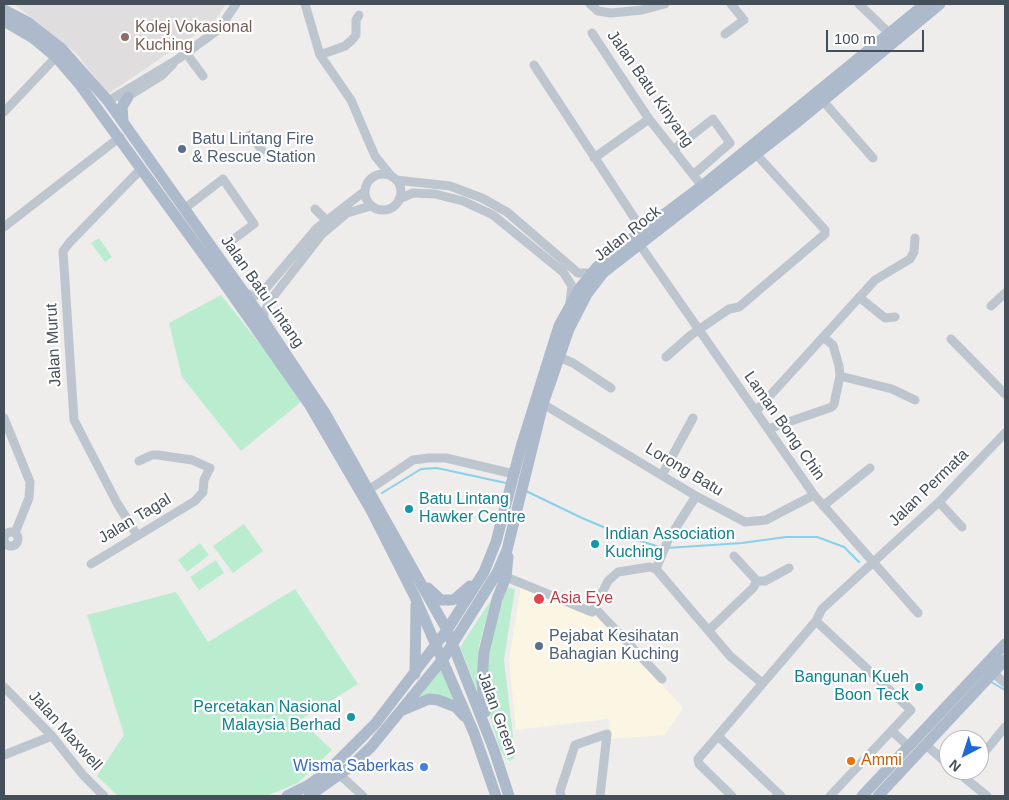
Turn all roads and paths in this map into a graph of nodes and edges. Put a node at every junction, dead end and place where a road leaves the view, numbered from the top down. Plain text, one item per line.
1 (236, 4) edge
2 (305, 4) edge
3 (590, 4) edge
4 (665, 4) edge
5 (731, 4) edge
6 (859, 4) edge
7 (925, 4) edge
8 (940, 4) edge
9 (4, 10) edge
10 (358, 15) dead end
11 (4, 21) edge
12 (592, 33) dead end
13 (725, 34) dead end
14 (890, 34) junction
15 (186, 53) junction
16 (320, 55) junction
17 (56, 57) junction
18 (534, 65) dead end
19 (158, 73) junction
20 (203, 76) dead end
21 (80, 85) junction
22 (128, 97) junction
23 (823, 101) junction
24 (108, 105) junction
25 (4, 112) edge
26 (648, 119) junction
27 (119, 130) junction
28 (250, 135) dead end
29 (262, 150) dead end
30 (673, 150) junction
31 (756, 154) junction
32 (375, 156) junction
33 (594, 158) junction
34 (873, 158) dead end
35 (142, 169) junction
36 (693, 174) junction
37 (374, 176) junction
38 (394, 179) junction
39 (702, 186) junction
40 (365, 191) junction
41 (399, 200) junction
42 (371, 206) junction
43 (184, 209) junction
44 (315, 210) dead end
45 (635, 219) dead end
46 (326, 220) junction
47 (4, 227) edge
48 (915, 238) dead end
49 (230, 242) dead end
50 (640, 245) junction
51 (592, 273) junction
52 (242, 292) junction
53 (1005, 293) edge
54 (859, 297) junction
55 (570, 304) junction
56 (991, 306) dead end
57 (895, 316) dead end
58 (264, 321) junction
59 (699, 330) junction
60 (823, 337) junction
61 (951, 339) dead end
62 (559, 356) junction
63 (666, 357) dead end
64 (840, 376) junction
65 (611, 388) dead end
66 (1005, 394) edge
67 (915, 400) dead end
68 (543, 404) junction
69 (756, 411) junction
70 (4, 418) edge
71 (693, 418) dead end
72 (768, 429) junction
73 (1005, 433) edge
74 (139, 461) dead end
75 (870, 468) dead end
76 (662, 475) junction
77 (513, 476) junction
78 (370, 489) junction
79 (814, 495) junction
80 (696, 496) junction
81 (939, 502) junction
82 (823, 506) junction
83 (962, 527) dead end
84 (137, 535) junction
85 (5, 543) edge
86 (507, 550) junction
87 (734, 556) dead end
88 (871, 562) junction
89 (91, 564) dead end
90 (789, 568) dead end
91 (656, 569) junction
92 (484, 572) junction
93 (419, 578) junction
94 (506, 578) junction
95 (757, 581) junction
96 (415, 598) junction
97 (594, 607) junction
98 (918, 613) dead end
99 (816, 622) junction
100 (447, 630) junction
101 (709, 630) junction
102 (436, 644) junction
103 (1005, 644) edge
104 (454, 645) junction
105 (443, 659) junction
106 (1005, 660) edge
107 (415, 674) junction
108 (983, 676) junction
109 (662, 679) dead end
110 (762, 683) junction
111 (1005, 684) edge
112 (4, 687) edge
113 (398, 714) junction
114 (892, 731) junction
115 (1004, 731) edge
116 (474, 733) junction
117 (52, 736) junction
118 (718, 736) junction
119 (908, 746) junction
120 (926, 746) junction
121 (989, 748) edge
122 (494, 750) junction
123 (4, 755) edge
124 (939, 757) edge
125 (340, 775) junction
126 (972, 780) edge
127 (104, 796) edge
128 (287, 796) edge
129 (309, 796) edge
130 (362, 796) edge
131 (496, 796) edge
132 (509, 796) edge
133 (561, 796) edge
134 (600, 796) edge
135 (732, 796) edge
136 (781, 796) edge
137 (830, 796) edge
138 (862, 796) edge
139 (868, 796) edge
140 (878, 796) edge
141 (987, 796) edge

1 - 15 street
2 - 16 street
3 - 4 street
5 - 13 street
6 - 14 street
7 - 14 main road, Jalan Rock
8 - 23 main road, Jalan Rock
9 - 24 main road, Jalan Batu Lintang
10 - 16 street
11 - 17 main road, Jalan Batu Lintang
12 - 26 street, Jalan Batu Kinyang
14 - 39 main road, Jalan Rock
15 - 19 street
15 - 20 street
16 - 32 street
17 - 21 main road, Jalan Batu Lintang
17 - 25 street
18 - 33 street
19 - 22 street
19 - 24 street
21 - 24 main road
21 - 27 main road, Jalan Batu Lintang
22 - 24 street
22 - 27 main road
23 - 31 main road, Jalan Rock
23 - 34 street
24 - 27 main road, Jalan Batu Lintang
26 - 30 street, Jalan Batu Kinyang
26 - 33 street
27 - 35 main road, Jalan Batu Lintang
27 - 43 main road, Jalan Batu Lintang
27 - 47 street
28 - 29 street
30 - 36 street, Jalan Batu Kinyang
30 - 36 street
31 - 50 main road, Jalan Rock
31 - 59 street
32 - 37 street
32 - 38 street
33 - 45 street
35 - 84 street, Jalan Murut
35 - 96 main road, Jalan Batu Lintang
36 - 39 street, Jalan Batu Kinyang
37 - 38 street
37 - 40 street
38 - 41 street
38 - 51 street
39 - 51 main road, Jalan Rock
40 - 42 street
40 - 46 street
41 - 42 street
41 - 55 street
42 - 58 street
43 - 49 street
43 - 52 main road, Jalan Batu Lintang
44 - 46 street
46 - 52 street
48 - 54 street
50 - 59 street, Laman Bong Chin
50 - 62 main road, Jalan Rock
51 - 55 main road, Jalan Rock
52 - 58 main road, Jalan Batu Lintang
53 - 56 street
54 - 57 street
54 - 60 street
55 - 77 main road, Jalan Rock
58 - 78 main road, Jalan Batu Lintang
59 - 63 street
59 - 69 street, Laman Bong Chin
60 - 64 street
60 - 69 street
61 - 66 street
62 - 65 street
62 - 68 main road, Jalan Rock
64 - 67 street
64 - 72 street
68 - 76 street, Lorong Batu
68 - 86 main road, Jalan Rock
69 - 72 street, Laman Bong Chin
70 - 85 street
71 - 76 street
72 - 79 street, Laman Bong Chin
73 - 81 street, Jalan Permata
74 - 84 street, Jalan Tagal
75 - 82 street
76 - 80 street, Lorong Batu
77 - 78 street
77 - 92 main road, Jalan Rock
78 - 93 main road, Jalan Batu Lintang
79 - 80 street, Lorong Batu
79 - 82 street, Laman Bong Chin
80 - 91 street
81 - 83 street
81 - 88 street, Jalan Permata
82 - 88 street, Laman Bong Chin
84 - 89 street, Jalan Tagal
86 - 94 main road
86 - 104 main road, Jalan Rock
87 - 95 street
88 - 98 street, Laman Bong Chin
88 - 99 street, Jalan Permata
90 - 95 street
91 - 97 street
91 - 101 street
92 - 93 main road
92 - 100 main road, Jalan Rock
93 - 100 main road, Jalan Batu Lintang
94 - 97 street
94 - 122 main road
95 - 101 street
96 - 102 main road, Jalan Batu Lintang
96 - 107 main road
97 - 109 street
99 - 110 street, Jalan Permata
99 - 114 street
100 - 102 main road, Jalan Rock
100 - 104 main road, Jalan Green
101 - 110 street
102 - 105 main road, Jalan Green
102 - 107 main road, Jalan Rock
103 - 108 main road
104 - 105 main road, Jalan Rock
104 - 122 main road, Jalan Green
105 - 113 main road, Jalan Rock
105 - 116 main road, Jalan Green
106 - 108 main road
107 - 128 main road, Jalan Rock
108 - 111 street
108 - 119 main road
108 - 120 main road
110 - 118 street, Jalan Permata
112 - 117 street, Jalan Maxwell
113 - 116 main road
113 - 125 main road, Jalan Rock
114 - 119 street
114 - 137 street
115 - 121 street
116 - 131 main road, Jalan Green
117 - 123 street
117 - 127 street, Jalan Maxwell
118 - 135 street, Jalan Permata
118 - 136 street
119 - 138 main road
120 - 124 street
120 - 139 main road
120 - 140 main road
122 - 132 main road, Jalan Green
125 - 129 main road, Jalan Rock
125 - 130 street
126 - 141 street
133 - 134 street

